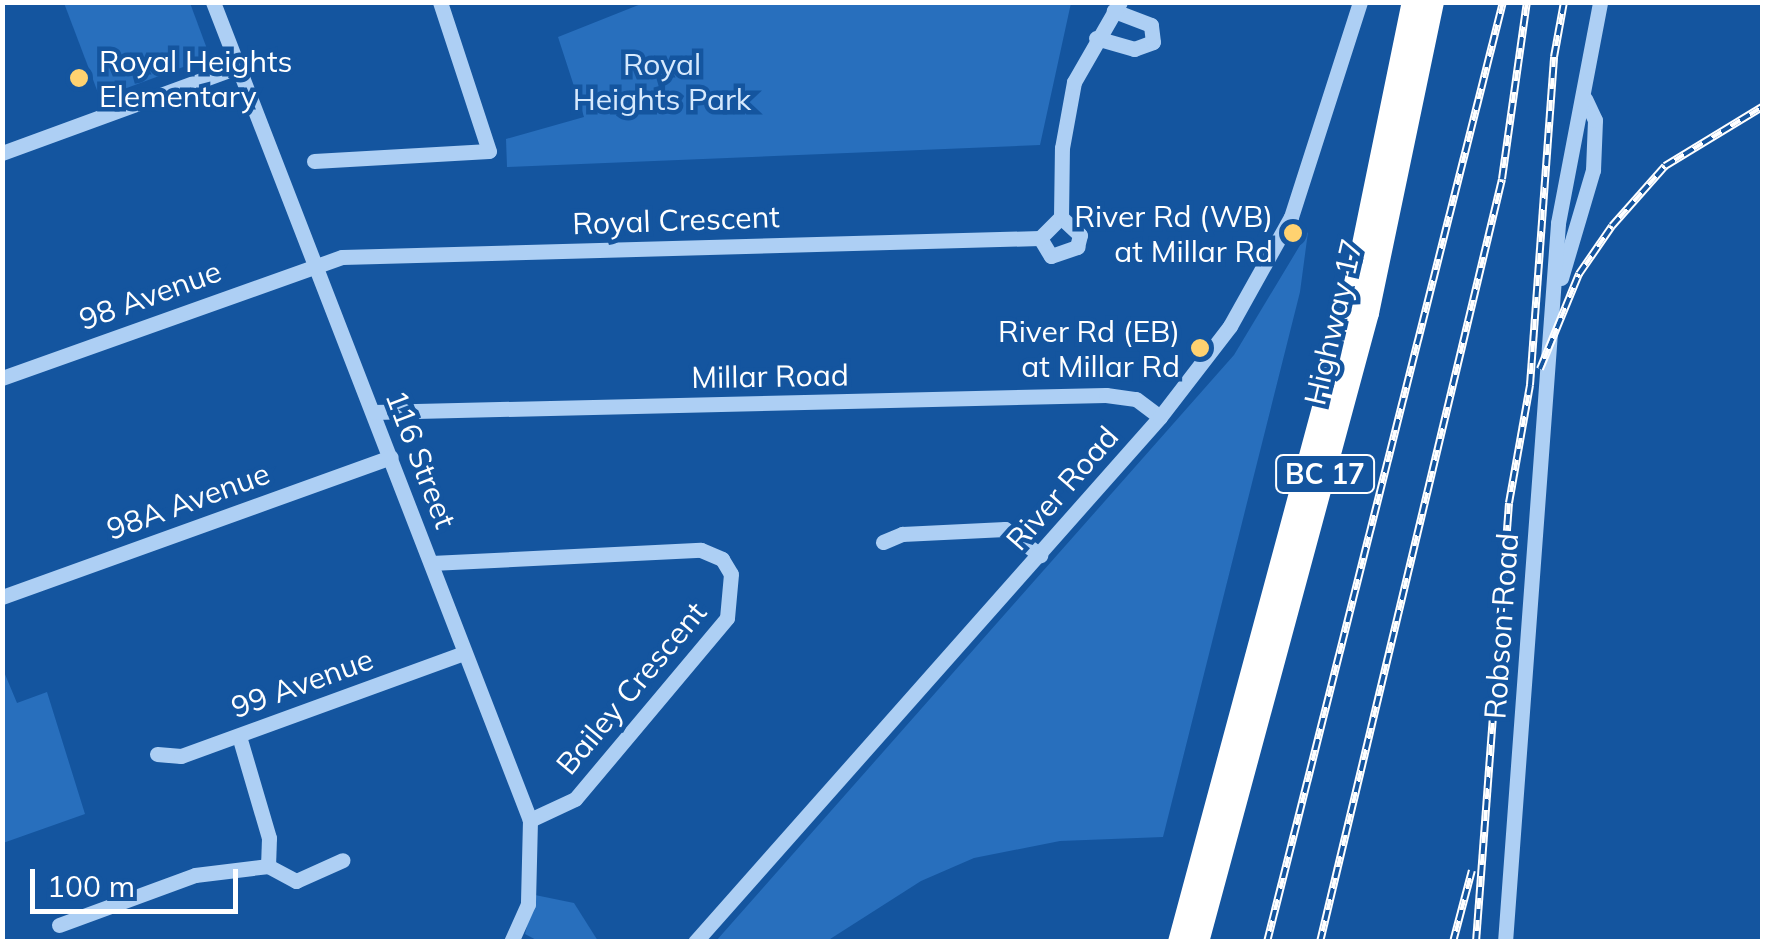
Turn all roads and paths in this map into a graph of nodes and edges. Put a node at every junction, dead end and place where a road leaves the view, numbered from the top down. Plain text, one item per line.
1 (214, 2) edge
2 (440, 2) edge
3 (1360, 2) edge
4 (1413, 2) edge
5 (1434, 2) edge
6 (1600, 2) edge
7 (1117, 7) edge
8 (1096, 38) junction
9 (237, 67) junction
10 (1586, 99) junction
11 (2, 153) edge
12 (314, 160) dead end
13 (1060, 217) junction
14 (1040, 238) junction
15 (315, 265) junction
16 (1551, 314) junction
17 (2, 378) edge
18 (374, 412) junction
19 (1160, 417) junction
20 (391, 457) junction
21 (883, 542) dead end
22 (1040, 555) junction
23 (431, 563) junction
24 (2, 597) edge
25 (464, 652) junction
26 (239, 736) junction
27 (156, 754) dead end
28 (530, 820) junction
29 (344, 860) dead end
30 (268, 866) junction
31 (60, 925) dead end
32 (511, 942) edge
33 (694, 942) edge
34 (1179, 942) edge
35 (1198, 942) edge
36 (1505, 942) edge

1 - 9 street, 116 Street
2 - 12 street
3 - 19 street, River Road
4 - 34 highway, Highway 17 / BC 17
5 - 35 highway, Highway 17 / BC 17
6 - 10 street, Robson Road
7 - 8 street, Royal Crescent
7 - 8 street, Royal Crescent
8 - 13 street, Royal Crescent
9 - 11 street
9 - 15 street, 116 Street
10 - 16 street, Robson Road
10 - 16 street, Robson Road
13 - 14 street
13 - 14 street, Royal Crescent
14 - 15 street, Royal Crescent
15 - 17 street, 98 Avenue
15 - 18 street, 116 Street
16 - 36 street, Robson Road
18 - 19 street, Millar Road
18 - 20 street, 116 Street
19 - 22 street, River Road
20 - 23 street, 116 Street
20 - 24 street, 98A Avenue
21 - 22 street
22 - 33 street, River Road
23 - 25 street, 116 Street
23 - 28 street, Bailey Crescent
25 - 26 street, 99 Avenue
25 - 28 street, 116 Street
26 - 27 street, 99 Avenue
26 - 30 street
28 - 32 street, 116 Street
29 - 30 street
30 - 31 street

